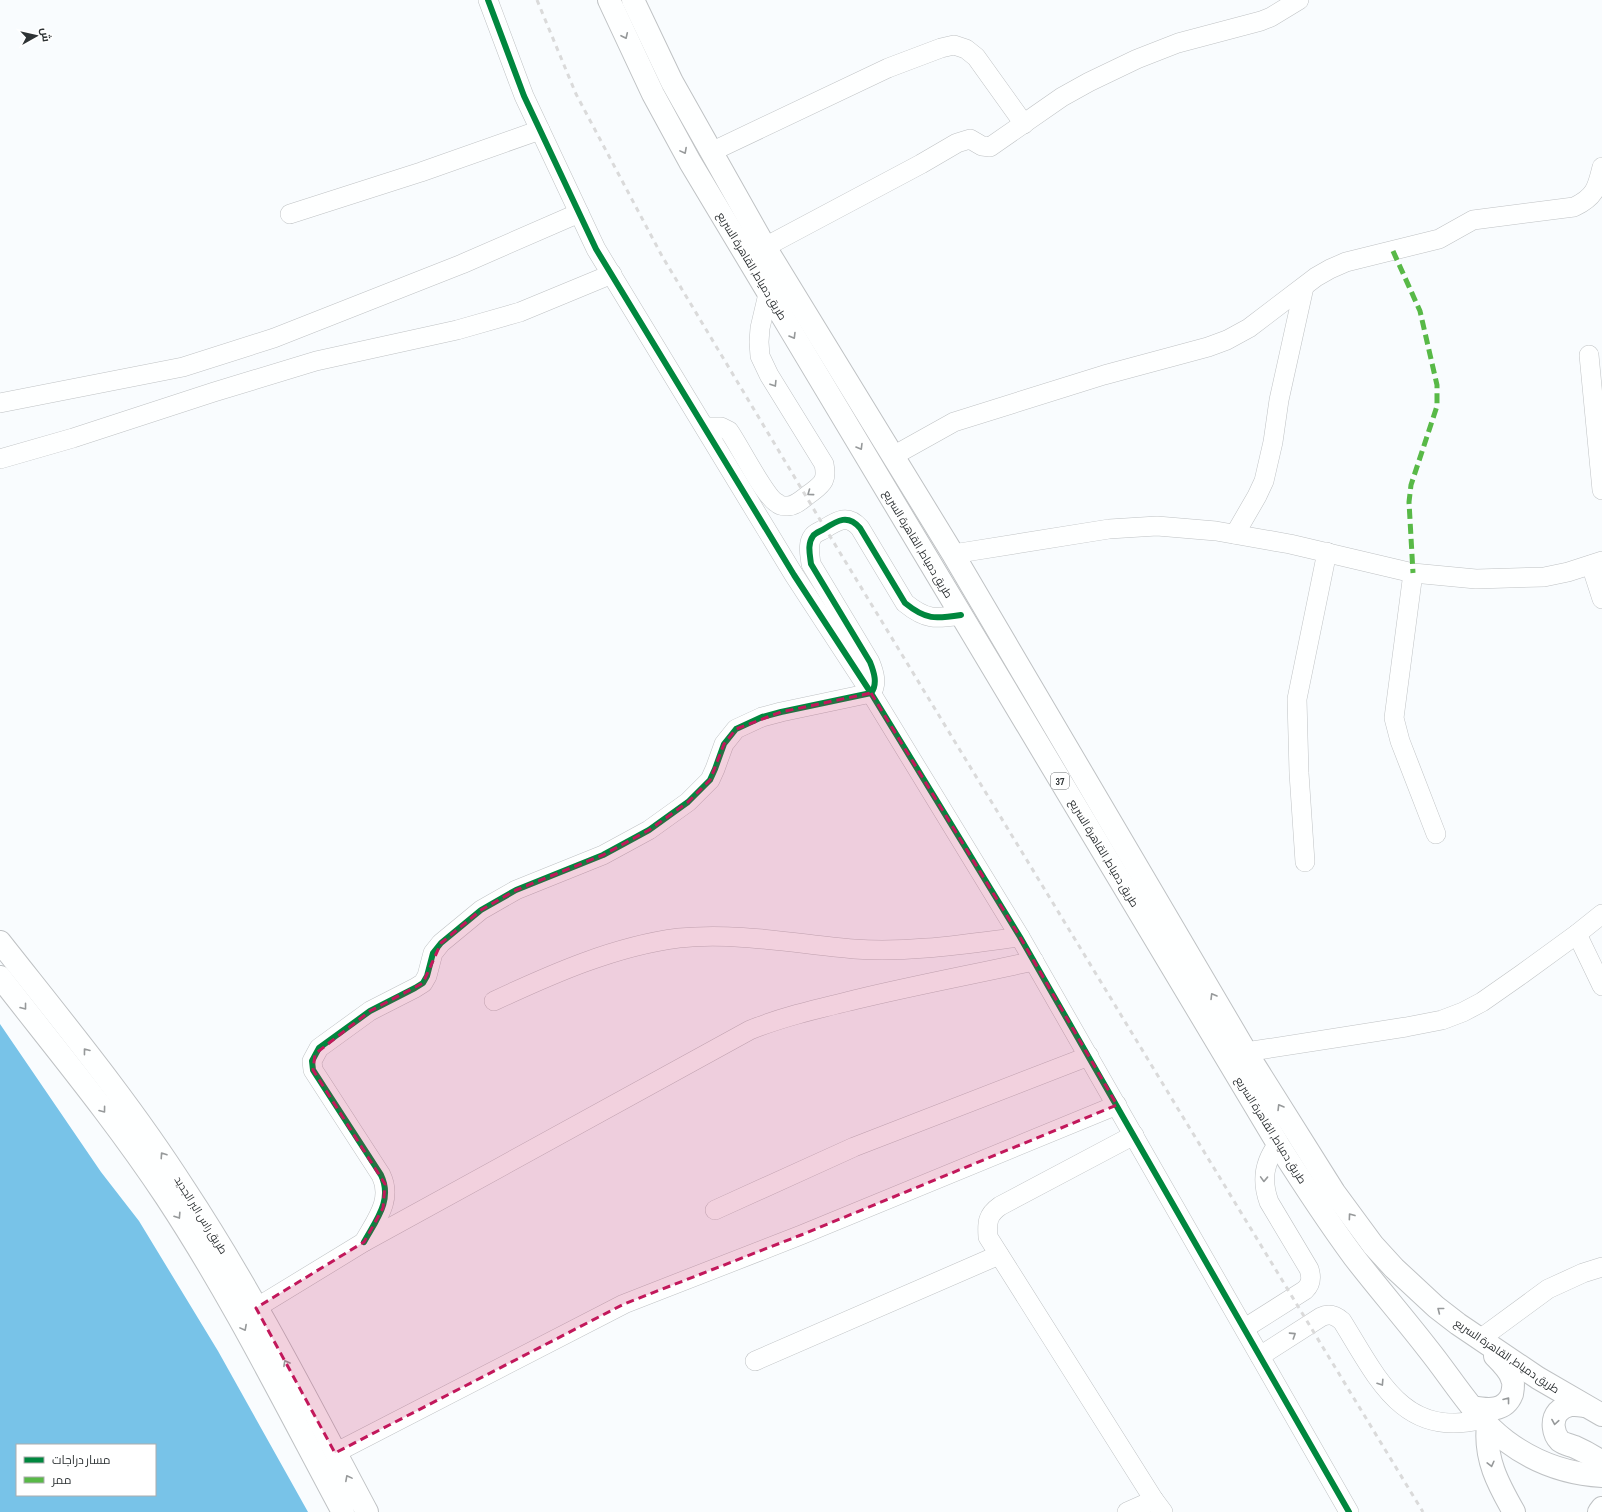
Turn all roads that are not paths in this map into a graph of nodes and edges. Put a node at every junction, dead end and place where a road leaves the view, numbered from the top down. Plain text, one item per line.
1 (488, 0) edge
2 (609, 0) edge
3 (633, 0) edge
4 (1299, 0) edge
5 (1280, 6) edge
6 (1024, 124) junction
7 (540, 130) junction
8 (711, 152) junction
9 (1602, 167) edge
10 (579, 213) junction
11 (290, 214) dead end
12 (765, 247) junction
13 (612, 274) junction
14 (1304, 286) junction
15 (768, 294) junction
16 (1589, 355) dead end
17 (0, 403) edge
18 (705, 426) junction
19 (893, 456) junction
20 (0, 459) edge
21 (1602, 490) edge
22 (1235, 534) junction
23 (1327, 552) junction
24 (953, 554) junction
25 (1596, 563) edge
26 (1413, 573) junction
27 (1602, 599) edge
28 (961, 615) junction
29 (871, 693) junction
30 (1436, 834) dead end
31 (1306, 862) dead end
32 (1602, 914) edge
33 (1577, 934) junction
34 (1020, 937) junction
35 (0, 942) edge
36 (1034, 962) junction
37 (0, 976) edge
38 (1602, 986) edge
39 (494, 1001) dead end
40 (1246, 1052) junction
41 (1089, 1056) junction
42 (1117, 1105) junction
43 (1134, 1135) junction
44 (1278, 1144) junction
45 (715, 1210) dead end
46 (364, 1242) junction
47 (999, 1255) junction
48 (1602, 1267) edge
49 (256, 1308) junction
50 (1245, 1328) junction
51 (1480, 1340) junction
52 (1260, 1356) junction
53 (755, 1361) dead end
54 (1593, 1410) edge
55 (1481, 1417) junction
56 (335, 1453) junction
57 (1602, 1462) edge
58 (1602, 1476) edge
59 (1158, 1506) edge
60 (1602, 1508) edge
61 (343, 1512) edge
62 (367, 1512) edge
63 (1127, 1512) edge
64 (1349, 1512) edge
65 (1514, 1512) edge
66 (1599, 1512) edge

1 - 7 street
2 -> 15 main road, طريق دمياط, القاهرة السريع / 37
3 - 8 main road, طريق دمياط, القاهرة السريع / 37
4 - 5 street
5 - 6 street
6 - 8 street
6 - 12 street
7 - 10 street
7 - 11 street
8 - 12 main road, طريق دمياط, القاهرة السريع / 37
9 - 14 street
10 - 13 street
10 - 17 street
12 - 19 main road, طريق دمياط, القاهرة السريع / 37
13 - 18 street
13 - 20 street
14 - 19 street
14 - 22 street
15 -> 18 street
15 -> 28 main road, طريق دمياط, القاهرة السريع / 37
16 - 21 street
18 - 29 street
19 - 24 main road, طريق دمياط, القاهرة السريع / 37
22 - 23 street
22 - 24 street
23 - 26 street
23 - 31 street
40 -> 24 main road, طريق دمياط, القاهرة السريع / 37
25 - 26 street
25 - 27 street
26 - 30 street
28 - 29 street
28 - 44 main road, طريق دمياط, القاهرة السريع / 37
29 - 34 street
29 - 46 street
32 - 33 street
33 - 38 street
33 - 40 street
34 - 36 street
34 - 39 street
49 -> 35 main road, طريق راس البر الجديد
36 - 41 street
36 - 46 street
37 -> 61 main road, طريق راس البر الجديد
51 -> 40 main road, طريق دمياط, القاهرة السريع / 37
41 - 42 street
41 - 45 street
42 - 43 street
42 - 56 street
43 - 47 street
43 - 50 street
44 -> 50 street
44 - 55 main road, طريق دمياط, القاهرة السريع / 37
46 - 49 street
47 - 53 street
47 - 59 street
48 - 51 street
56 -> 49 main road, طريق راس البر الجديد
50 - 52 street
51 - 54 main road, طريق دمياط, القاهرة السريع / 37
55 -> 51 main road
52 -> 55 street
52 - 64 street
54 -> 57 main road
55 - 58 main road, طريق دمياط, القاهرة السريع / 37
55 -> 65 main road
62 -> 56 main road, طريق راس البر الجديد
59 - 63 street
60 - 66 main road

